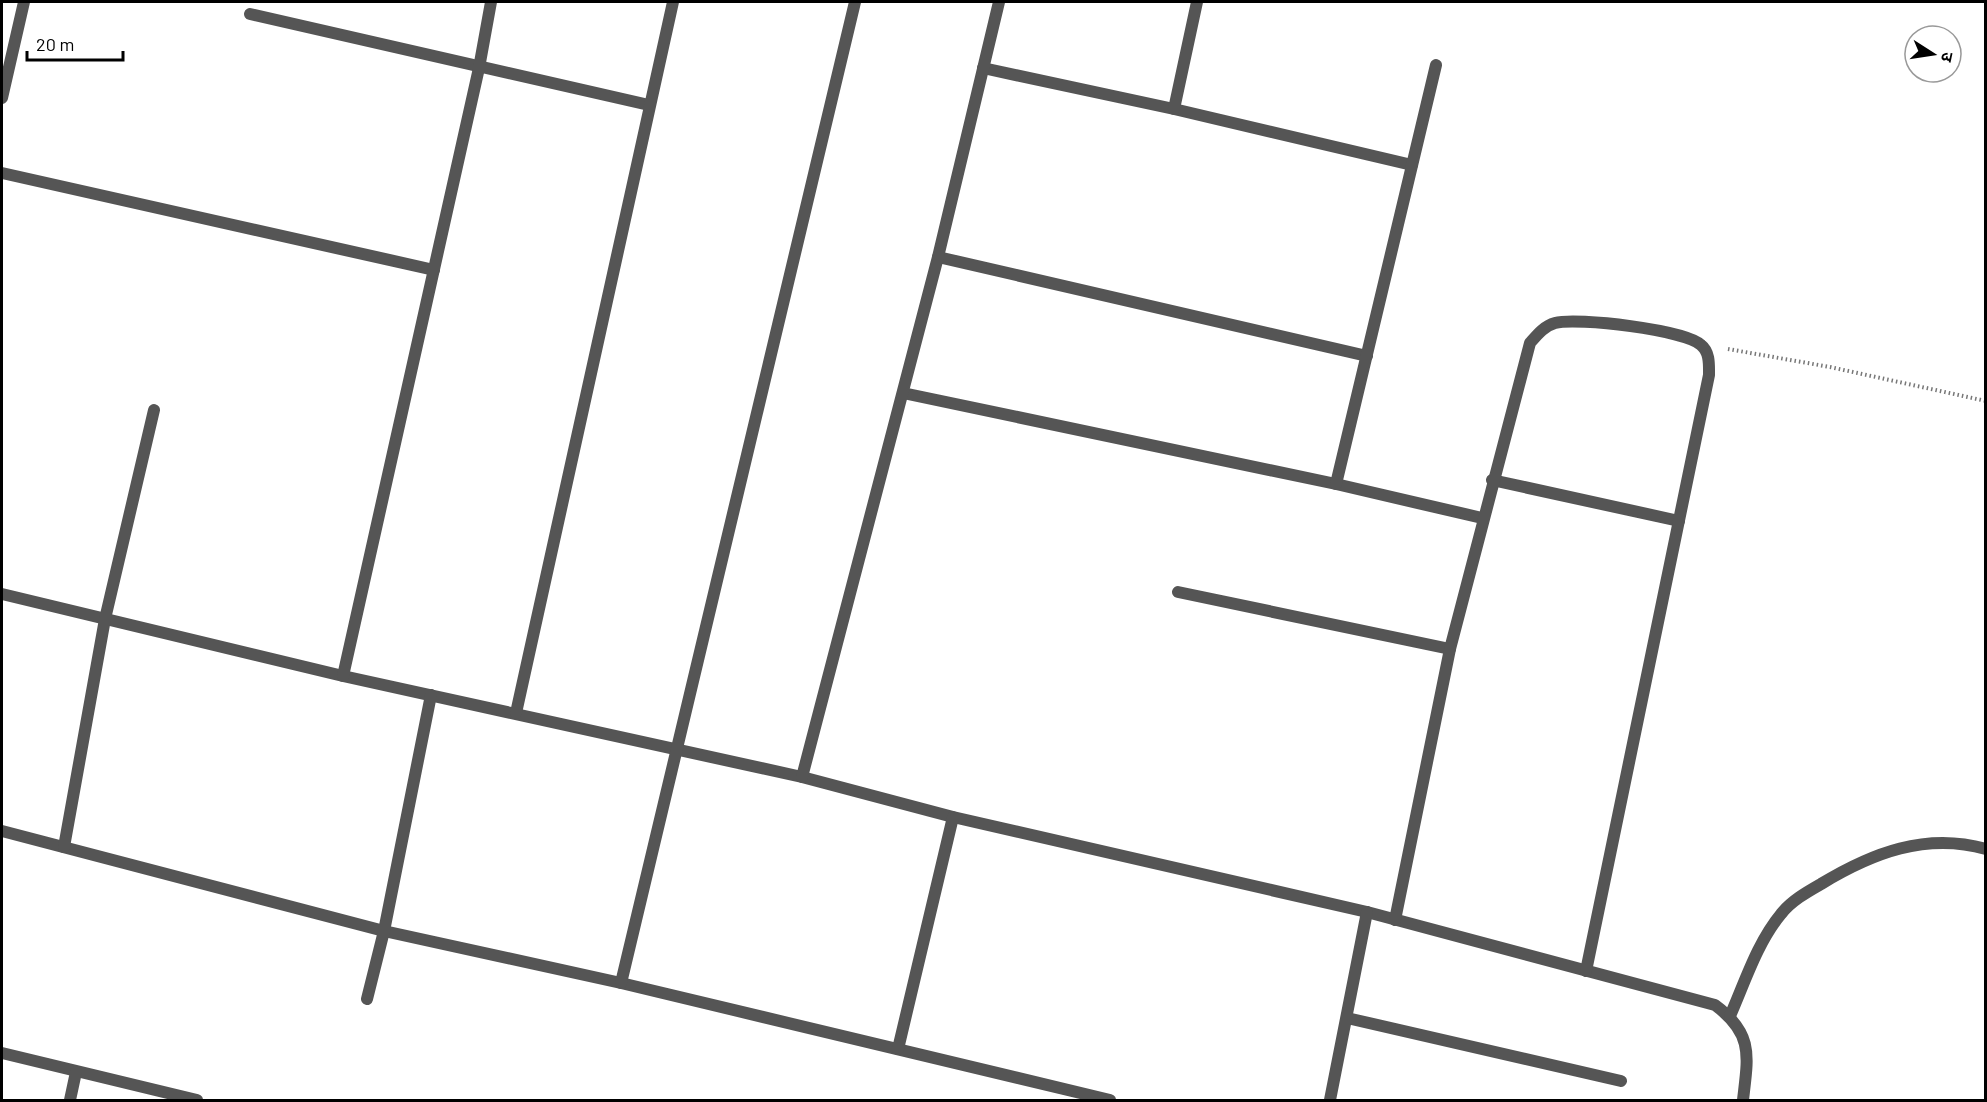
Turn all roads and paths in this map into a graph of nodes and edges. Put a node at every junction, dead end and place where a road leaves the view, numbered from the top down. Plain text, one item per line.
1 (24, 2) edge
2 (491, 2) edge
3 (673, 2) edge
4 (855, 2) edge
5 (999, 2) edge
6 (1197, 2) edge
7 (250, 14) dead end
8 (1436, 65) dead end
9 (479, 68) junction
10 (983, 68) junction
11 (2, 98) edge
12 (650, 105) junction
13 (1174, 109) junction
14 (1412, 165) junction
15 (2, 173) edge
16 (938, 257) junction
17 (434, 270) junction
18 (1701, 344) junction
19 (1367, 356) junction
20 (903, 393) junction
21 (1986, 401) edge
22 (154, 410) dead end
23 (1492, 480) junction
24 (1336, 484) junction
25 (1482, 519) junction
26 (1679, 521) junction
27 (1178, 592) dead end
28 (2, 594) edge
29 (105, 619) junction
30 (1450, 649) junction
31 (343, 676) junction
32 (431, 695) junction
33 (516, 713) junction
34 (676, 751) junction
35 (802, 777) junction
36 (952, 816) junction
37 (2, 831) edge
38 (64, 847) junction
39 (1986, 849) edge
40 (1367, 912) junction
41 (1395, 921) junction
42 (384, 931) junction
43 (1586, 971) junction
44 (621, 983) junction
45 (368, 999) dead end
46 (1730, 1016) junction
47 (1347, 1018) junction
48 (898, 1050) junction
49 (2, 1053) edge
50 (76, 1072) junction
51 (1621, 1081) dead end
52 (70, 1101) edge
53 (197, 1101) edge
54 (1110, 1101) edge
55 (1330, 1101) edge
56 (1743, 1101) edge

1 - 11 street
2 - 9 street
3 - 12 street
4 - 34 street
5 - 10 street
6 - 13 street
7 - 9 street
8 - 14 street
9 - 12 street
9 - 17 street
10 - 13 street
10 - 16 street
12 - 33 street
13 - 14 street
14 - 19 street
15 - 17 street
16 - 19 street
16 - 20 street
17 - 31 street
18 - 21 path
18 - 23 street
18 - 26 street
19 - 24 street
20 - 24 street
20 - 35 street
22 - 29 street
23 - 25 street
23 - 26 street
24 - 25 street
25 - 30 street
26 - 43 street
27 - 30 street
28 - 29 street
29 - 31 street
29 - 38 street
30 - 41 street
31 - 32 street
32 - 33 street
32 - 42 street
33 - 34 street
34 - 35 street
34 - 44 street
35 - 36 street
36 - 40 street
36 - 48 street
37 - 38 street
38 - 42 street
39 - 46 street
40 - 41 street
40 - 47 street
41 - 43 street
42 - 44 street
42 - 45 street
43 - 46 street
44 - 48 street
46 - 56 street
47 - 51 street
47 - 55 street
48 - 54 street
49 - 50 street
50 - 52 street
50 - 53 street

